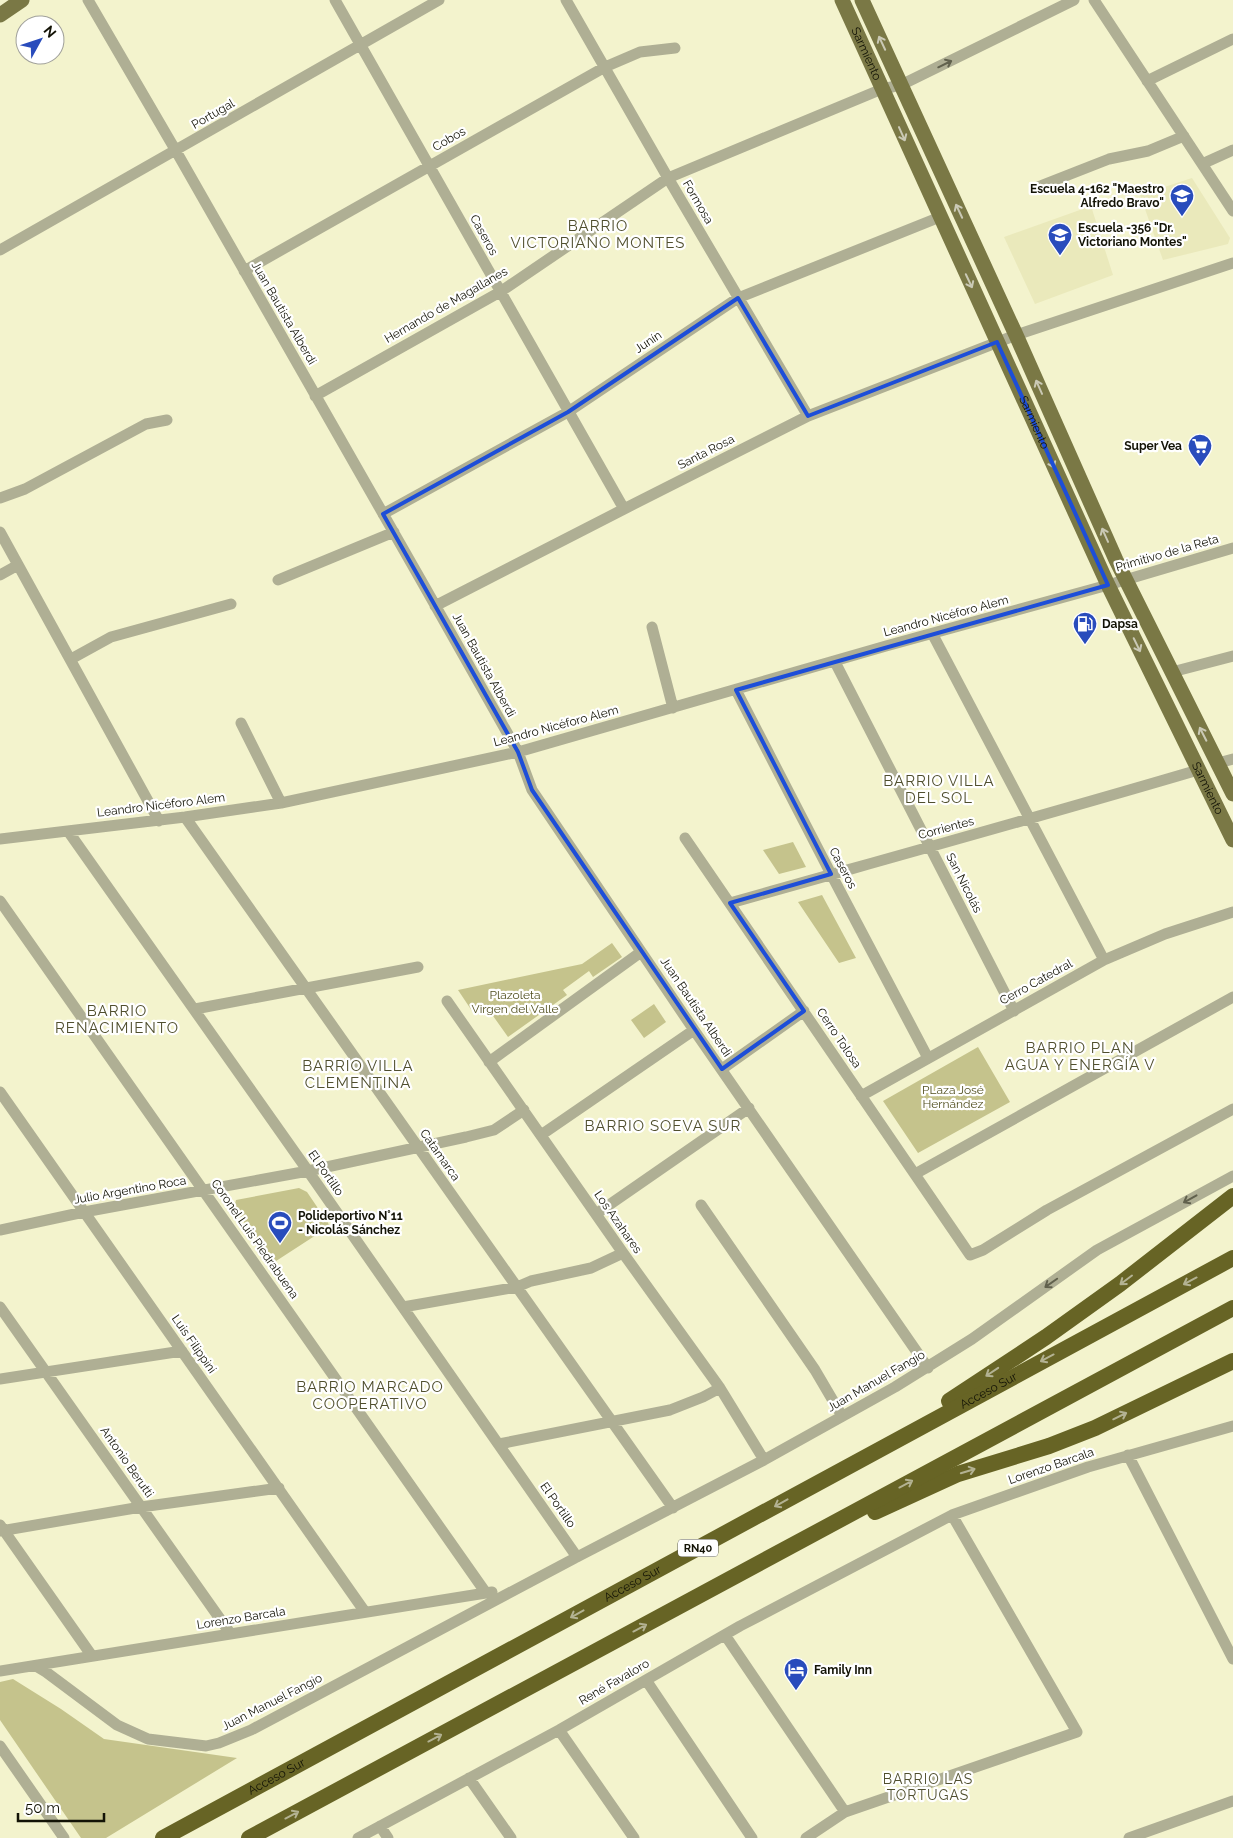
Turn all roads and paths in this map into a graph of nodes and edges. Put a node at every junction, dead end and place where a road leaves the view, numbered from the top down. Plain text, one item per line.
1 (22, 0) edge
2 (88, 0) edge
3 (335, 0) edge
4 (439, 0) edge
5 (566, 0) edge
6 (842, 0) edge
7 (862, 0) edge
8 (1074, 0) edge
9 (1094, 0) edge
10 (0, 14) edge
11 (1233, 39) edge
12 (362, 45) junction
13 (675, 48) dead end
14 (605, 67) junction
15 (1147, 81) junction
16 (901, 85) junction
17 (882, 89) junction
18 (1184, 136) junction
19 (1233, 150) edge
20 (176, 151) junction
21 (1202, 164) junction
22 (429, 166) junction
23 (668, 178) junction
24 (1035, 188) dead end
25 (1233, 211) edge
26 (940, 217) junction
27 (0, 250) edge
28 (1233, 263) edge
29 (244, 271) junction
30 (500, 292) junction
31 (738, 298) junction
32 (1016, 335) junction
33 (997, 342) junction
34 (315, 396) junction
35 (568, 412) junction
36 (808, 416) junction
37 (167, 420) dead end
38 (0, 498) edge
39 (624, 509) junction
40 (383, 514) junction
41 (0, 532) edge
42 (394, 532) junction
43 (1233, 548) edge
44 (18, 564) junction
45 (0, 574) edge
46 (278, 580) dead end
47 (1126, 580) junction
48 (1108, 585) junction
49 (231, 604) dead end
50 (435, 606) junction
51 (652, 627) dead end
52 (933, 634) junction
53 (1233, 656) edge
54 (71, 659) junction
55 (835, 662) junction
56 (1172, 672) junction
57 (736, 690) junction
58 (673, 708) junction
59 (241, 723) dead end
60 (518, 752) junction
61 (1233, 758) edge
62 (1218, 763) junction
63 (1198, 770) junction
64 (1233, 794) edge
65 (280, 803) junction
66 (185, 817) junction
67 (1030, 819) junction
68 (158, 821) junction
69 (68, 831) junction
70 (685, 838) dead end
71 (0, 839) edge
72 (1233, 840) edge
73 (930, 846) junction
74 (831, 874) junction
75 (0, 901) edge
76 (730, 903) junction
77 (1233, 912) edge
78 (641, 952) junction
79 (1104, 960) junction
80 (418, 967) dead end
81 (306, 989) junction
82 (1233, 997) edge
83 (447, 1001) dead end
84 (195, 1009) junction
85 (804, 1011) junction
86 (1014, 1011) junction
87 (694, 1030) junction
88 (928, 1058) junction
89 (489, 1062) junction
90 (722, 1069) junction
91 (0, 1092) edge
92 (862, 1096) junction
93 (748, 1108) junction
94 (1233, 1109) edge
95 (524, 1110) junction
96 (541, 1135) junction
97 (418, 1148) junction
98 (308, 1171) junction
99 (915, 1174) junction
100 (1233, 1176) edge
101 (204, 1190) junction
102 (1233, 1196) edge
103 (701, 1205) dead end
104 (84, 1212) junction
105 (596, 1214) junction
106 (0, 1230) edge
107 (623, 1253) junction
108 (1233, 1258) edge
109 (517, 1287) junction
110 (0, 1307) edge
111 (403, 1307) junction
112 (1233, 1308) edge
113 (182, 1350) junction
114 (1233, 1361) edge
115 (928, 1368) junction
116 (46, 1372) junction
117 (0, 1379) edge
118 (720, 1388) junction
119 (842, 1416) junction
120 (612, 1422) junction
121 (1233, 1426) edge
122 (499, 1444) junction
123 (1128, 1455) junction
124 (764, 1460) junction
125 (279, 1488) junction
126 (808, 1488) junction
127 (142, 1507) junction
128 (673, 1508) junction
129 (952, 1515) junction
130 (1, 1529) edge
131 (884, 1550) joint
132 (577, 1557) junction
133 (763, 1561) junction
134 (519, 1588) junction
135 (486, 1593) junction
136 (365, 1612) junction
137 (230, 1633) junction
138 (725, 1634) junction
139 (92, 1656) junction
140 (1233, 1659) edge
141 (36, 1666) junction
142 (0, 1670) edge
143 (646, 1680) junction
144 (559, 1730) junction
145 (0, 1746) edge
146 (469, 1778) junction
147 (1233, 1801) edge
148 (845, 1812) junction
149 (380, 1826) junction
150 (632, 1837) edge
151 (64, 1838) edge
152 (163, 1838) edge
153 (249, 1838) edge
154 (358, 1838) edge
155 (388, 1838) edge
156 (511, 1838) edge
157 (752, 1838) edge
158 (806, 1838) edge
159 (1129, 1838) edge

1 - 10 main road
2 - 20 street, Juan Bautista Alberdi
3 - 12 street, Caseros
4 - 12 street, Portugal
5 - 14 street, Formosa
6 - 17 main road, Sarmiento
16 -> 7 main road, Sarmiento
16 -> 8 street, Hernando de Magallanes
9 - 15 street
11 - 15 street
12 - 20 street, Portugal
12 - 22 street, Caseros
13 - 14 street, Cobos
14 - 22 street, Cobos
14 - 23 street, Formosa
15 - 18 street
16 - 17 street, Hernando de Magallanes
32 -> 16 main road, Sarmiento
17 - 23 street, Hernando de Magallanes
17 -> 26 main road, Sarmiento
18 - 21 street
18 - 24 street
19 - 21 street
20 - 27 street, Portugal
20 - 29 street, Juan Bautista Alberdi
21 - 25 street
22 - 29 street, Cobos
22 - 30 street, Caseros
23 - 30 street, Hernando de Magallanes
23 - 31 street, Formosa
26 - 31 street, Junín
26 -> 33 main road, Sarmiento
28 - 32 street, Santa Rosa
29 - 34 street, Juan Bautista Alberdi
30 - 34 street, Hernando de Magallanes
30 - 35 street, Caseros
31 - 35 street, Junín
31 - 36 street, Formosa
32 - 33 street, Santa Rosa
47 -> 32 main road, Sarmiento
33 - 36 street, Santa Rosa
33 -> 48 main road, Sarmiento
34 - 40 street, Juan Bautista Alberdi
35 - 39 street, Caseros
35 - 40 street, Junín
36 - 39 street, Santa Rosa
37 - 38 street
39 - 50 street, Santa Rosa
40 - 42 street, Juan Bautista Alberdi
41 - 44 street
42 - 46 street
42 - 50 street, Juan Bautista Alberdi
43 - 47 street, Primitivo de la Reta
44 - 45 street
44 - 54 street
47 - 48 street, Primitivo de la Reta
47 - 56 main road, Sarmiento
48 - 52 street, Leandro Nicéforo Alem
48 -> 63 main road, Sarmiento
49 - 54 street
50 - 60 street, Juan Bautista Alberdi
51 - 58 street
52 - 55 street, Leandro Nicéforo Alem
52 - 67 street
53 - 56 street
54 - 68 street
55 - 57 street, Leandro Nicéforo Alem
55 - 73 street, San Nicolás
62 -> 56 main road, Sarmiento
57 - 58 street, Leandro Nicéforo Alem
57 - 74 street, Caseros
58 - 60 street, Leandro Nicéforo Alem
59 - 65 street
60 - 65 street, Leandro Nicéforo Alem
60 - 78 street, Juan Bautista Alberdi
61 - 62 street
62 - 64 main road, Sarmiento
63 - 67 street, Corrientes
63 - 72 main road, Sarmiento
65 - 66 street, Leandro Nicéforo Alem
66 - 68 street, Leandro Nicéforo Alem
66 - 81 street, Catamarca
67 - 73 street, Corrientes
67 - 79 street
68 - 69 street, Leandro Nicéforo Alem
69 - 71 street, Leandro Nicéforo Alem
69 - 84 street, El Portillo
70 - 76 street, Cerro Tolosa
73 - 74 street, Corrientes
73 - 86 street, San Nicolás
74 - 76 street, Corrientes
74 - 88 street, Caseros
75 - 101 street, Coronel Luis Piedrabuena
76 - 85 street, Cerro Tolosa
77 - 79 street, Cerro Catedral
78 - 87 street, Juan Bautista Alberdi
78 - 89 street
79 - 86 street, Cerro Catedral
80 - 81 street
81 - 84 street
81 - 97 street, Catamarca
82 - 99 street
83 - 89 street, Los Azahares
84 - 98 street, El Portillo
85 - 90 street
85 - 92 street, Cerro Tolosa
86 - 88 street, Cerro Catedral
87 - 90 street, Juan Bautista Alberdi
87 - 96 street
88 - 92 street, Cerro Catedral
89 - 95 street, Los Azahares
90 - 93 street, Juan Bautista Alberdi
91 - 104 street, Luis Filippini
92 - 99 street, Cerro Tolosa
93 - 105 street
93 - 115 street, Juan Bautista Alberdi
94 - 99 street, Cerro Tolosa
95 - 96 street, Los Azahares
95 - 97 street, Julio Argentino Roca
96 - 105 street, Los Azahares
97 - 98 street, Julio Argentino Roca
97 - 109 street, Catamarca
98 - 101 street, Julio Argentino Roca
98 - 111 street, El Portillo
100 -> 115 street, Juan Manuel Fangio
101 - 104 street, Julio Argentino Roca
101 - 135 street, Coronel Luis Piedrabuena
102 -> 126 highway
103 - 119 street
104 - 106 street, Julio Argentino Roca
104 - 113 street, Luis Filippini
105 - 107 street, Los Azahares
107 - 109 street
107 - 118 street, Los Azahares
108 -> 126 highway, Acceso Sur / RN40
109 - 111 street
109 - 120 street, Catamarca
110 - 116 street, Antonio Berutti
111 - 122 street, El Portillo
133 -> 112 highway
113 - 116 street
113 - 125 street, Luis Filippini
133 -> 114 highway
115 - 119 street, Juan Manuel Fangio
116 - 117 street
116 - 127 street, Antonio Berutti
118 - 120 street
118 - 124 street, Los Azahares
119 - 124 street, Juan Manuel Fangio
120 - 122 street
120 - 128 street, Catamarca
121 - 123 street, Lorenzo Barcala
122 - 132 street, El Portillo
123 - 129 street, Lorenzo Barcala
123 - 140 street
124 - 128 street, Juan Manuel Fangio
125 - 127 street
125 - 136 street, Luis Filippini
126 -> 152 highway, Acceso Sur / RN40
127 - 130 street
127 - 137 street, Antonio Berutti
128 - 132 street, Juan Manuel Fangio
129 - 131 street, Lorenzo Barcala
129 - 148 street
130 - 139 street
131 - 138 street, René Favaloro
132 - 134 street, Juan Manuel Fangio
153 -> 133 highway
134 - 135 street, Juan Manuel Fangio
134 - 141 street, Juan Manuel Fangio
135 - 136 street, Lorenzo Barcala
136 - 137 street, Lorenzo Barcala
137 - 139 street, Lorenzo Barcala
138 - 143 street, René Favaloro
138 - 148 street
139 - 141 street, Lorenzo Barcala
141 - 142 street, Lorenzo Barcala
143 - 144 street, René Favaloro
143 - 157 street
144 - 146 street, René Favaloro
144 - 150 street
145 - 151 street
146 - 149 street, René Favaloro
146 - 156 street
147 - 159 street
148 - 158 street
149 - 154 street, René Favaloro
149 - 155 street

